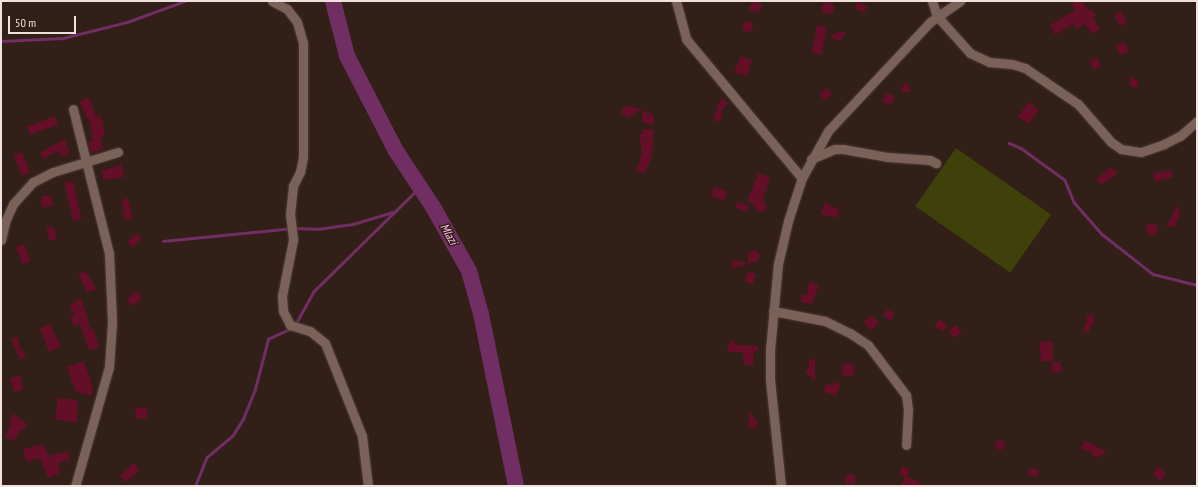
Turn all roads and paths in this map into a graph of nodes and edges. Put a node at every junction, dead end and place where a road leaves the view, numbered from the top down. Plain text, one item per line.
1 (272, 1) edge
2 (676, 1) edge
3 (932, 1) edge
4 (960, 1) edge
5 (937, 16) junction
6 (73, 109) dead end
7 (1197, 120) edge
8 (118, 152) dead end
9 (811, 160) junction
10 (84, 161) junction
11 (936, 163) dead end
12 (802, 178) junction
13 (3, 220) edge
14 (1, 240) edge
15 (773, 311) junction
16 (906, 445) dead end
17 (75, 486) edge
18 (368, 486) edge
19 (781, 486) edge

1 - 18 street
2 - 12 street
3 - 5 street
4 - 5 street
5 - 7 street
5 - 9 street
6 - 10 street
8 - 10 street
9 - 11 street
9 - 12 street
10 - 13 street
10 - 17 street
12 - 15 street
13 - 14 street
15 - 16 street
15 - 19 street

